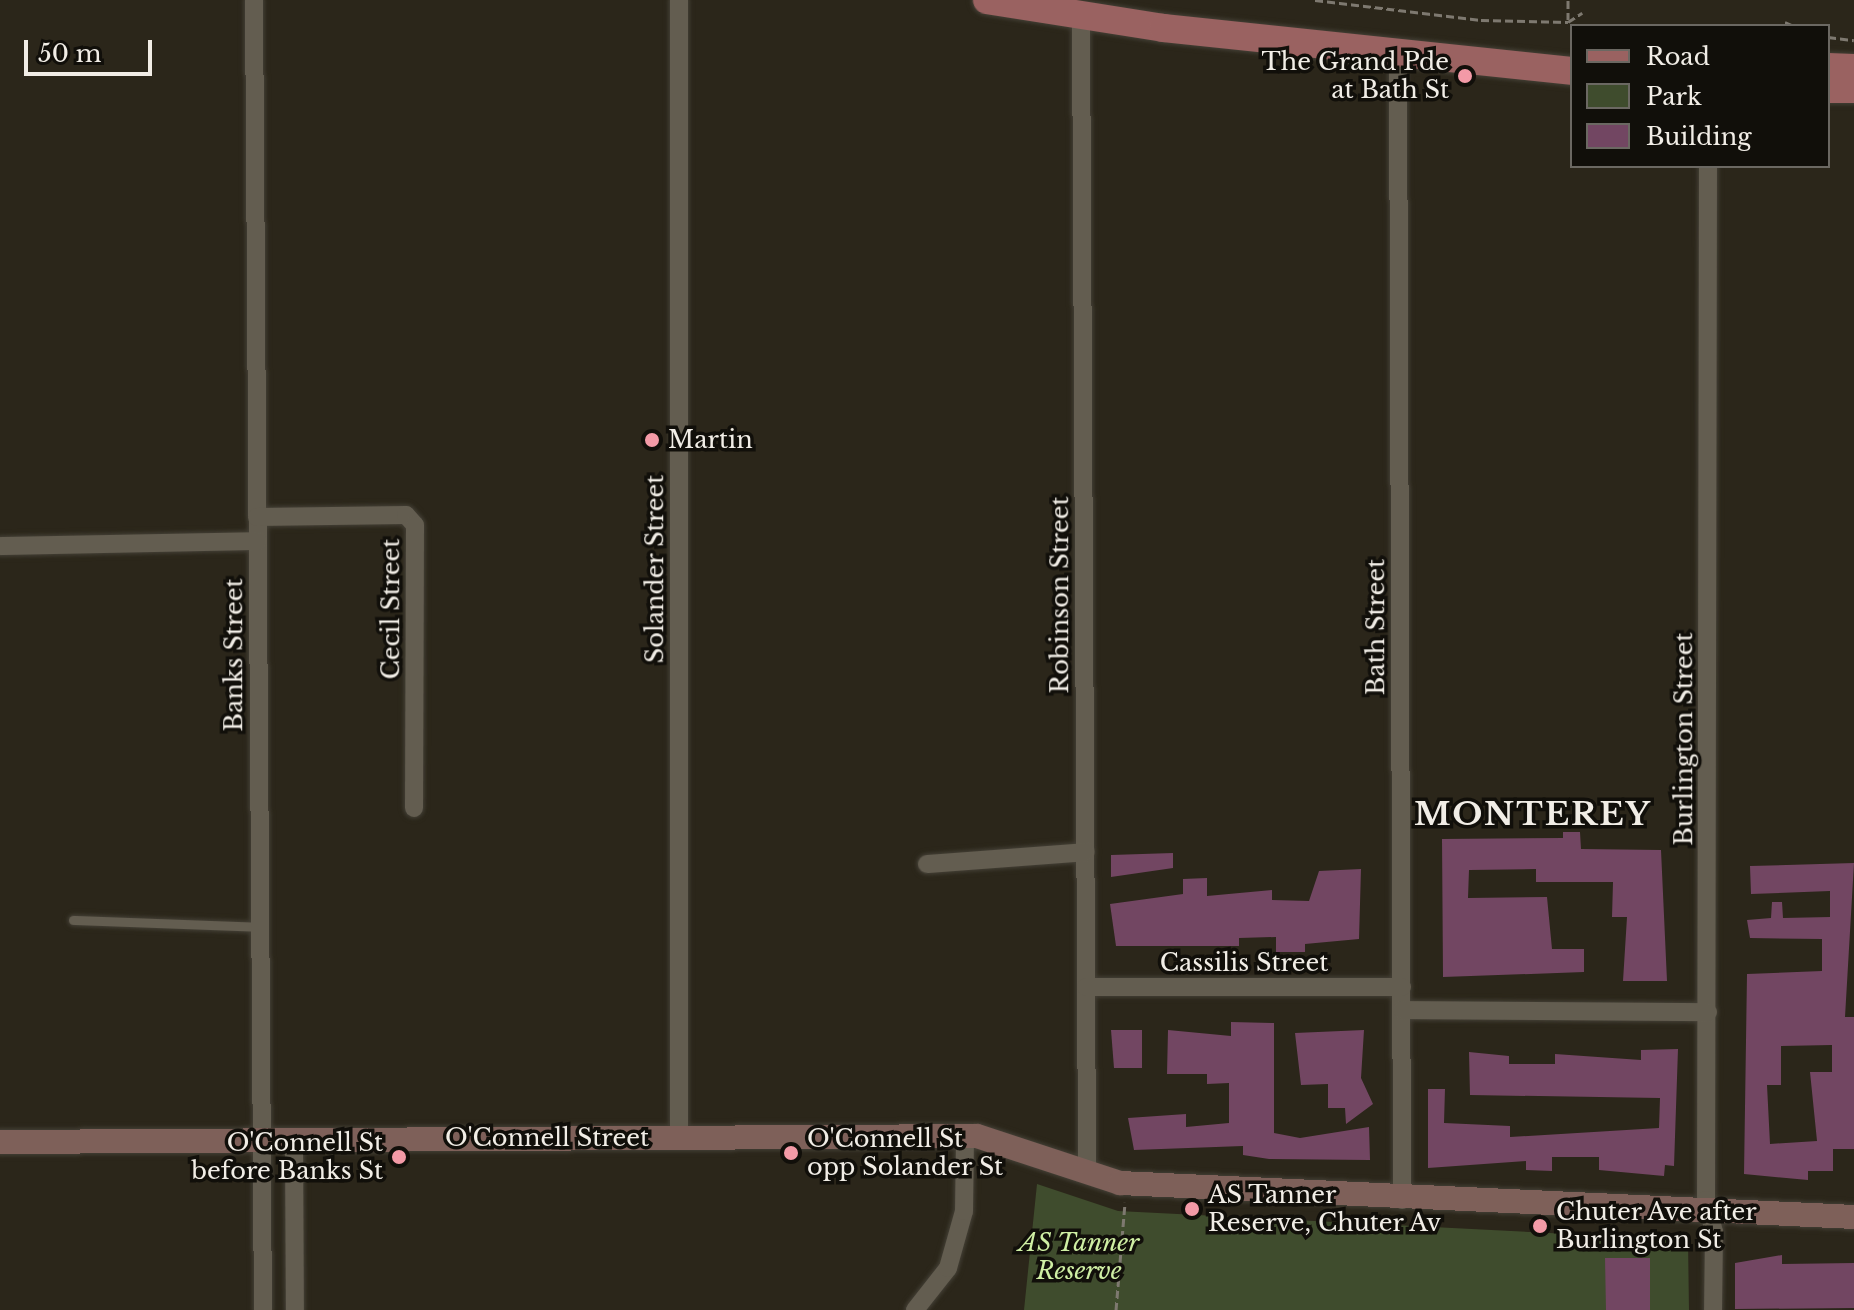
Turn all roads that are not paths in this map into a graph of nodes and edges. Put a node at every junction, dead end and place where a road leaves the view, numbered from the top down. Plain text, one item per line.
1 (254, 0) edge
2 (679, 0) edge
3 (987, 0) edge
4 (1083, 8) edge
5 (1398, 53) junction
6 (1570, 53) edge
7 (1830, 67) edge
8 (1854, 68) edge
9 (1570, 71) edge
10 (1830, 89) edge
11 (1854, 89) edge
12 (1708, 168) edge
13 (257, 517) junction
14 (258, 541) junction
15 (0, 546) edge
16 (414, 808) dead end
17 (1086, 852) junction
18 (927, 864) dead end
19 (73, 920) dead end
20 (260, 927) junction
21 (1086, 987) junction
22 (1402, 987) junction
23 (1402, 1010) junction
24 (1708, 1012) junction
25 (965, 1136) junction
26 (679, 1137) junction
27 (262, 1140) junction
28 (294, 1140) junction
29 (0, 1142) edge
30 (1087, 1173) junction
31 (1402, 1200) junction
32 (1710, 1216) junction
33 (1854, 1217) edge
34 (263, 1310) edge
35 (295, 1310) edge
36 (915, 1310) edge
37 (1713, 1310) edge

1 - 13 street, Banks Street
2 - 26 street, Solander Street
3 - 4 main road
4 - 5 main road
4 - 6 main road
4 - 17 street, Robinson Street
5 - 9 main road
5 - 22 street, Bath Street
7 - 8 main road
10 - 11 main road
12 - 24 street, Burlington Street
13 - 14 street, Banks Street
13 - 16 street, Cecil Street
14 - 15 street
14 - 20 street, Banks Street
17 - 18 street
17 - 21 street, Robinson Street
19 - 20 lane
20 - 27 street, Banks Street
21 - 22 street, Cassilis Street
21 - 30 street, Robinson Street
22 - 23 street, Bath Street
23 - 24 street
23 - 31 street, Bath Street
24 - 32 street, Burlington Street
25 - 26 main road, O'Connell Street
25 - 30 main road, O'Connell Street
25 - 36 street
26 - 28 main road, O'Connell Street
27 - 28 main road, O'Connell Street
27 - 29 main road, O'Connell Street
27 - 34 street, Banks Street
28 - 35 street
30 - 31 main road, O'Connell Street
31 - 32 main road, O'Connell Street
32 - 33 main road, O'Connell Street
32 - 37 street, Burlington Street

